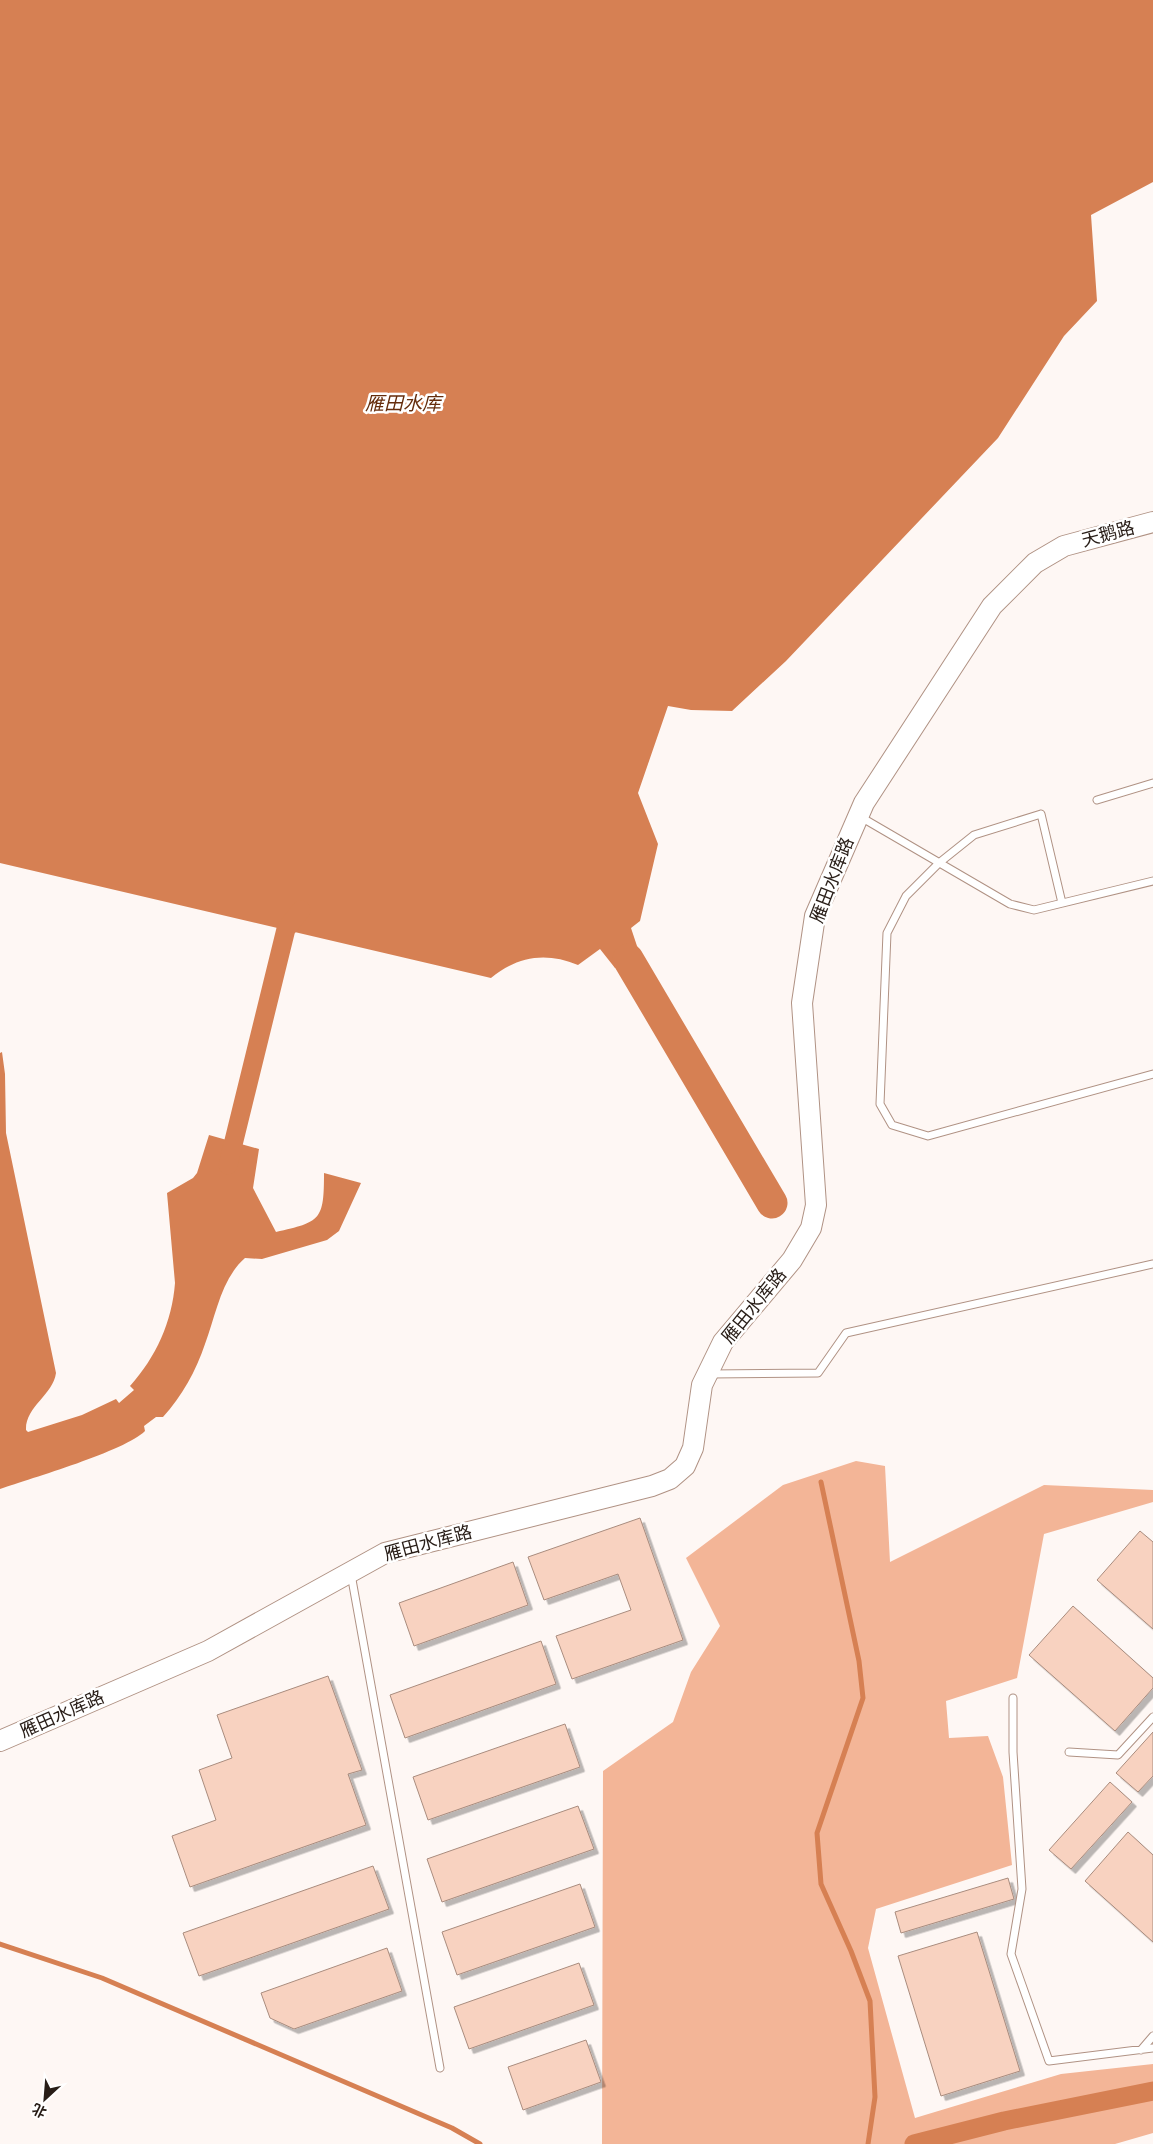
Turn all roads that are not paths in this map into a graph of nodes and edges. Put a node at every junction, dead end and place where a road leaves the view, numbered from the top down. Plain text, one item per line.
1 (1153, 522) edge
2 (1064, 546) joint
3 (1153, 783) edge
4 (1097, 800) dead end
5 (858, 816) junction
6 (939, 862) junction
7 (1153, 881) edge
8 (1062, 903) junction
9 (1153, 1074) edge
10 (1153, 1264) edge
11 (708, 1374) junction
12 (350, 1572) junction
13 (1013, 1698) dead end
14 (1153, 1717) edge
15 (0, 1741) edge
16 (1069, 1752) dead end
17 (1153, 2036) edge
18 (1153, 2048) edge
19 (1140, 2050) junction
20 (440, 2068) dead end

1 - 2 main road, 天鹅路
2 - 5 main road, 雁田水库路
3 - 4 lane
5 - 6 lane
5 - 11 main road, 雁田水库路
6 - 8 lane
6 - 8 lane
6 - 9 lane
7 - 8 lane
10 - 11 lane
11 - 12 main road, 雁田水库路
12 - 15 main road, 雁田水库路
12 - 20 lane
13 - 19 lane
14 - 16 lane
17 - 19 lane
18 - 19 lane

